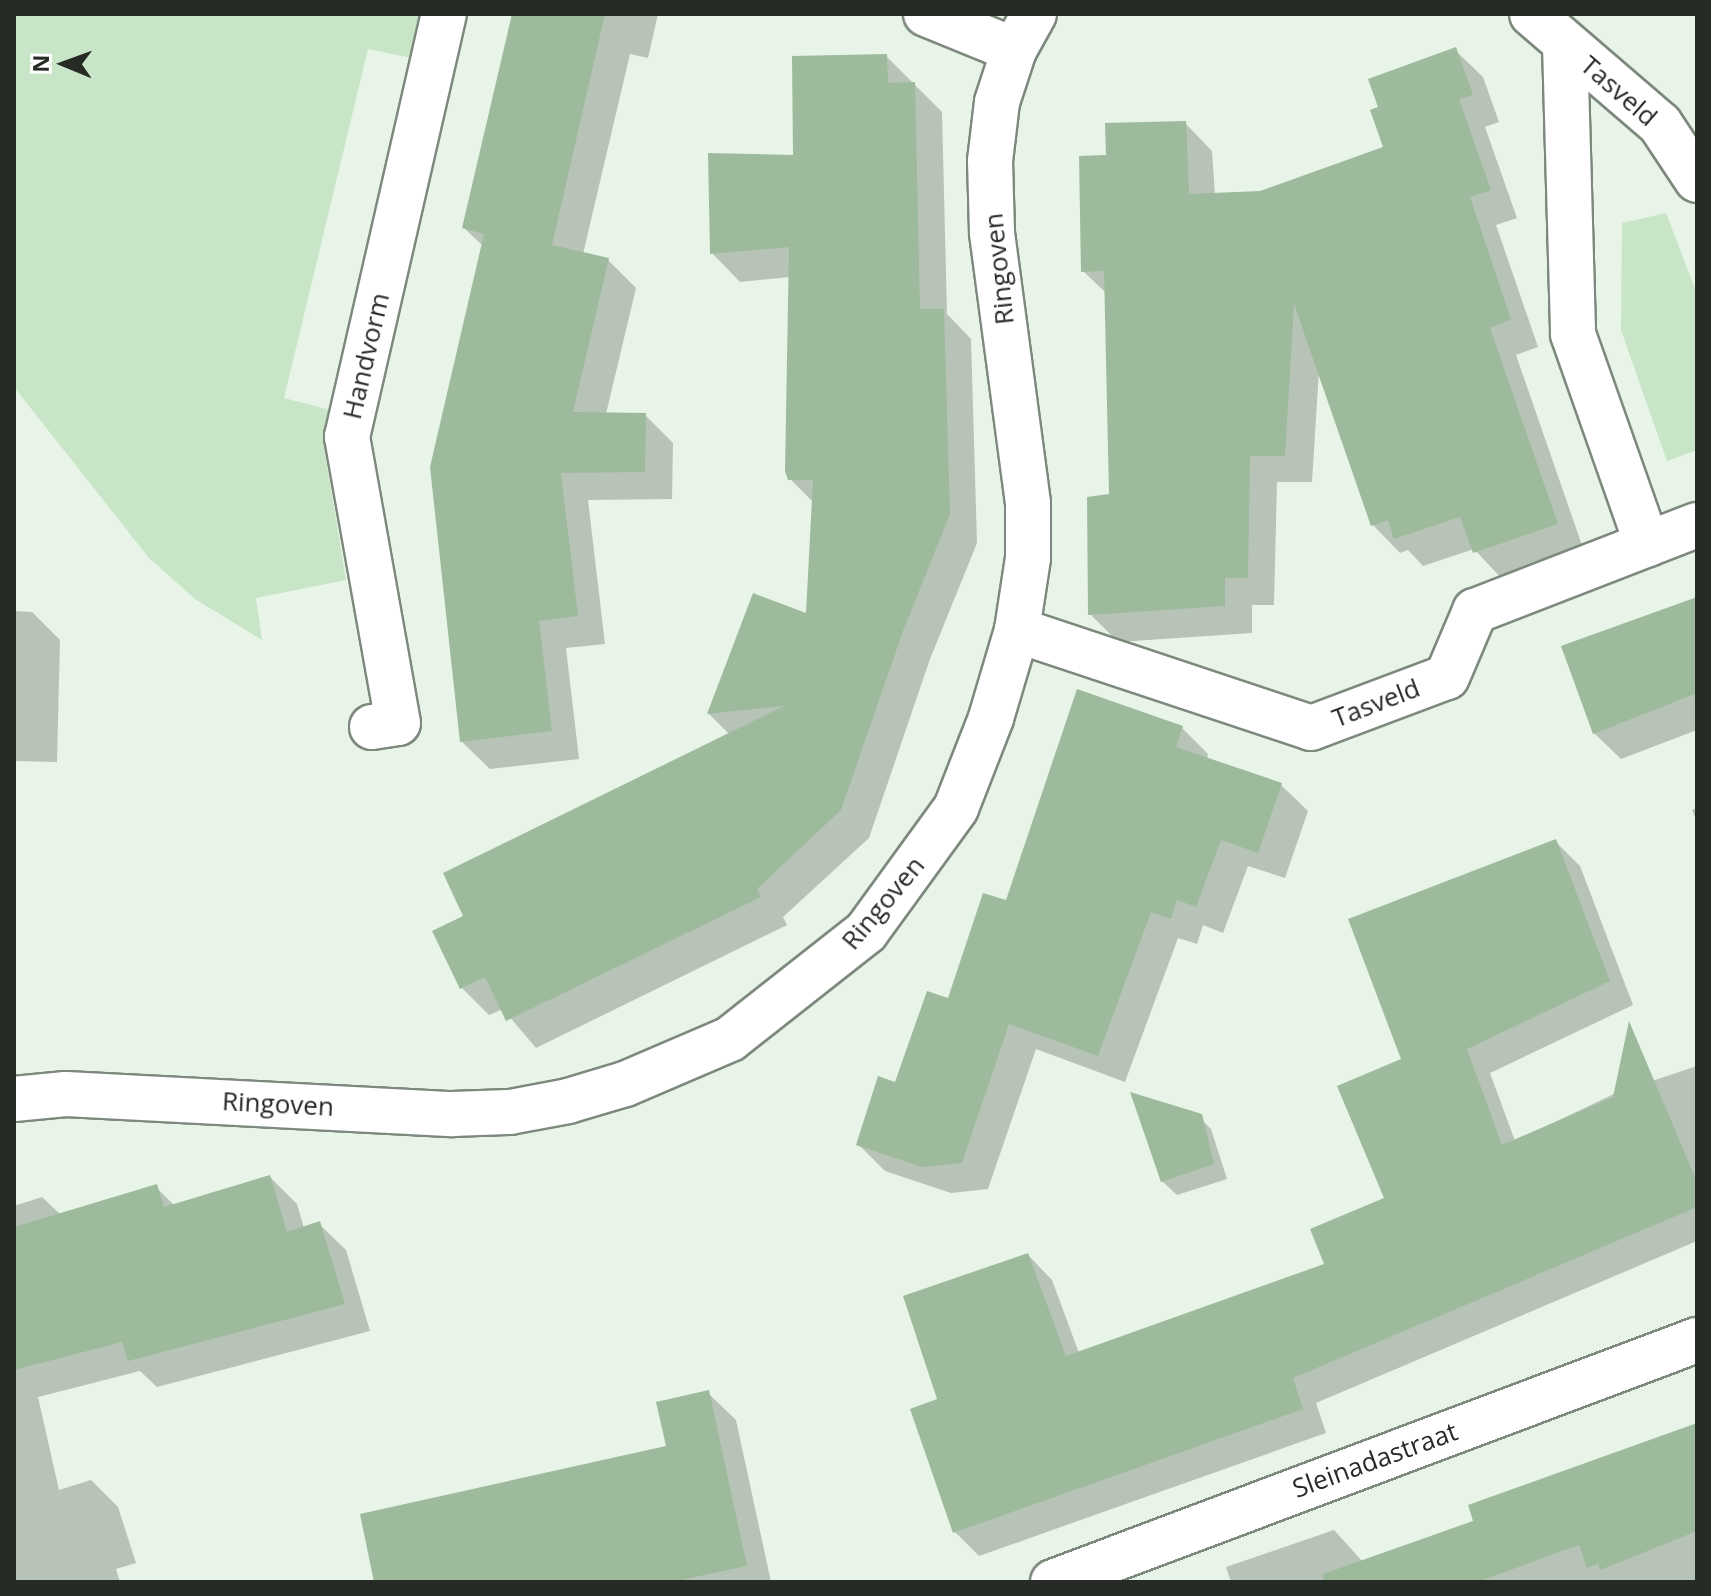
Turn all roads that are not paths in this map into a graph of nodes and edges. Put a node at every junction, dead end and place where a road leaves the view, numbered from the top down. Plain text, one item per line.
1 (444, 14) edge
2 (926, 14) edge
3 (1532, 14) edge
4 (1024, 32) edge
5 (1565, 44) junction
6 (1697, 180) edge
7 (1697, 525) edge
8 (1647, 544) junction
9 (1017, 630) junction
10 (372, 727) dead end
11 (14, 1099) edge
12 (1697, 1340) edge
13 (1053, 1582) edge

1 - 10 street, Handvorm
2 - 4 street
3 - 5 street, Tasveld
4 - 9 street, Ringoven
5 - 6 street, Tasveld
5 - 8 street, Tasveld
7 - 8 street, Tasveld
8 - 9 street, Tasveld
9 - 11 street, Ringoven
12 - 13 street, Sleinadastraat

